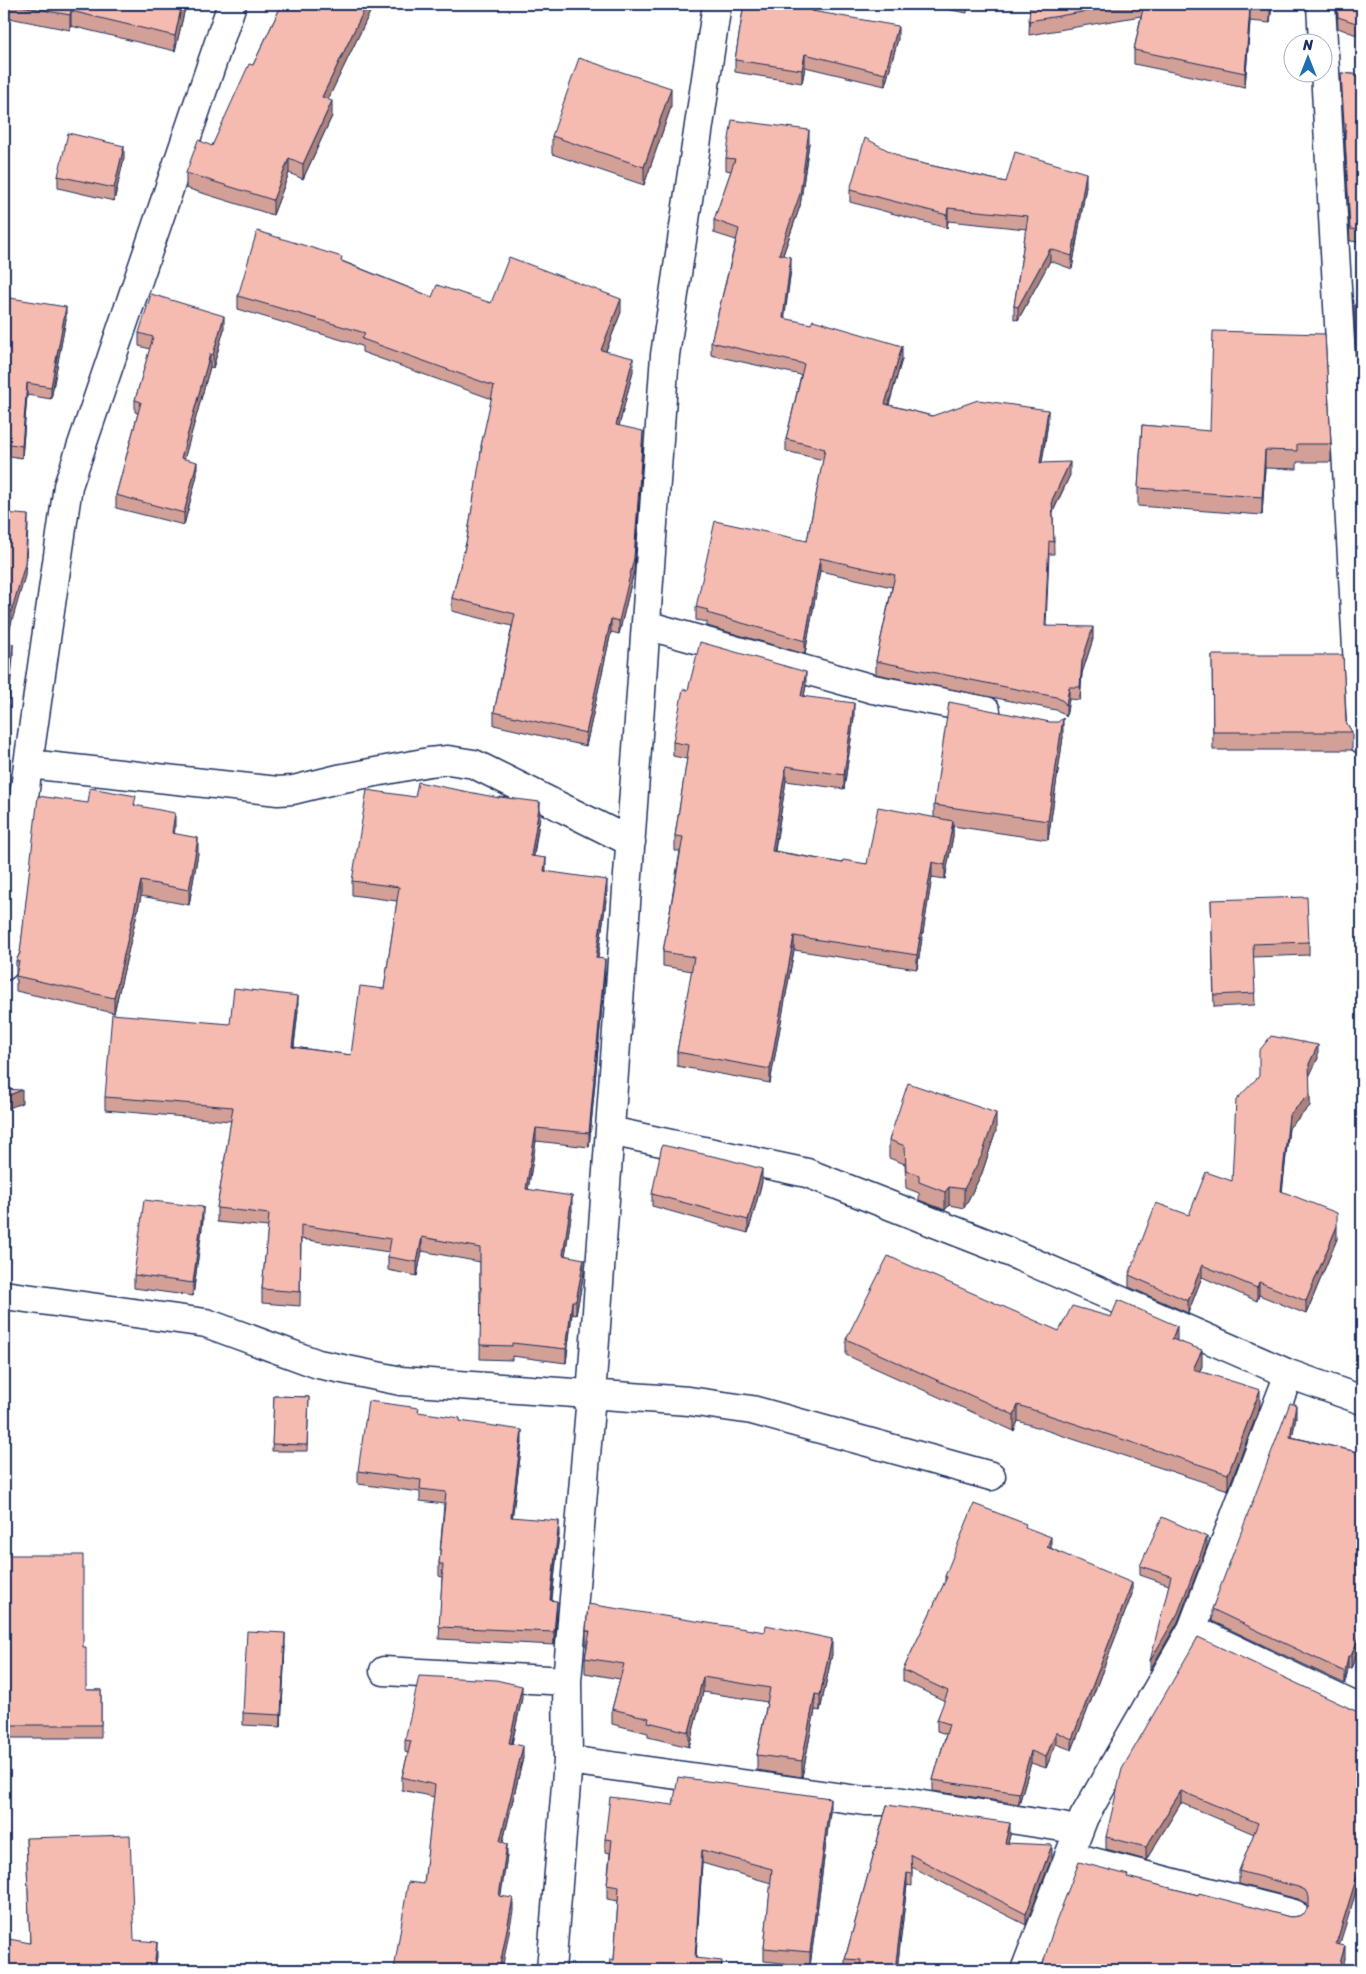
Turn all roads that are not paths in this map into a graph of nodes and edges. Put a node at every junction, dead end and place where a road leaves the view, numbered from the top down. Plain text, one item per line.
1 (232, 4) edge
2 (718, 4) edge
3 (1321, 4) edge
4 (1322, 32) edge
5 (1326, 82) edge
6 (646, 625) junction
7 (1008, 715) edge
8 (1362, 739) edge
9 (28, 764) junction
10 (631, 842) junction
11 (8, 881) edge
12 (4, 966) edge
13 (610, 1130) junction
14 (4, 1295) edge
15 (1289, 1374) junction
16 (591, 1396) junction
17 (1362, 1400) edge
18 (991, 1476) dead end
19 (1192, 1629) junction
20 (384, 1671) dead end
21 (567, 1681) junction
22 (1362, 1710) edge
23 (568, 1760) junction
24 (1074, 1843) junction
25 (1294, 1914) dead end
26 (551, 1970) edge
27 (1025, 1970) edge

1 - 9 street
2 - 6 street
3 - 4 street
5 - 8 street
6 - 7 street
6 - 10 street
9 - 10 street
9 - 11 street
10 - 13 street
11 - 12 street
13 - 15 street
13 - 16 street
14 - 16 street
15 - 17 street
15 - 19 street
16 - 18 street
16 - 21 street
19 - 22 street
19 - 24 street
20 - 21 street
21 - 23 street
23 - 24 street
23 - 26 street
24 - 25 street
24 - 27 street

